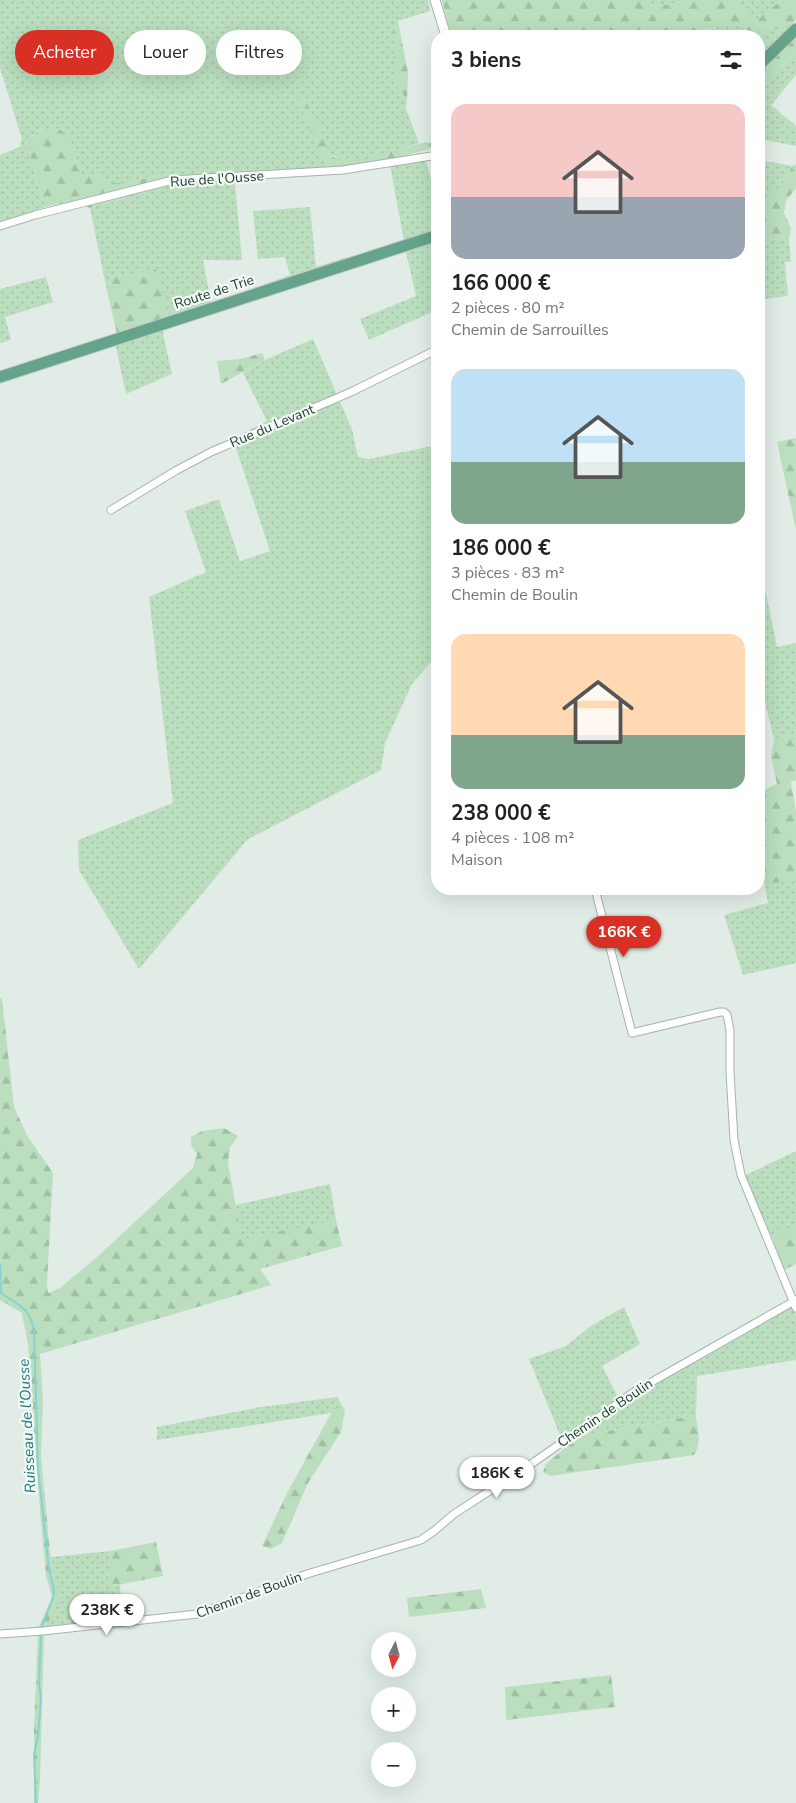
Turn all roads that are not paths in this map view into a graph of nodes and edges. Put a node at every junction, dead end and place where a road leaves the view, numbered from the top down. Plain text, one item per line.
1 (435, 0) edge
2 (796, 29) edge
3 (444, 30) edge
4 (765, 59) edge
5 (431, 156) edge
6 (0, 226) edge
7 (431, 237) edge
8 (431, 352) edge
9 (0, 377) edge
10 (111, 510) dead end
11 (597, 895) edge
12 (795, 1303) edge
13 (0, 1634) edge

1 - 3 street
2 - 4 main road
5 - 6 street, Rue de l'Ousse
7 - 9 main road, Route de Trie
8 - 10 street, Rue du Levant
11 - 12 street
12 - 13 street, Chemin de Boulin

